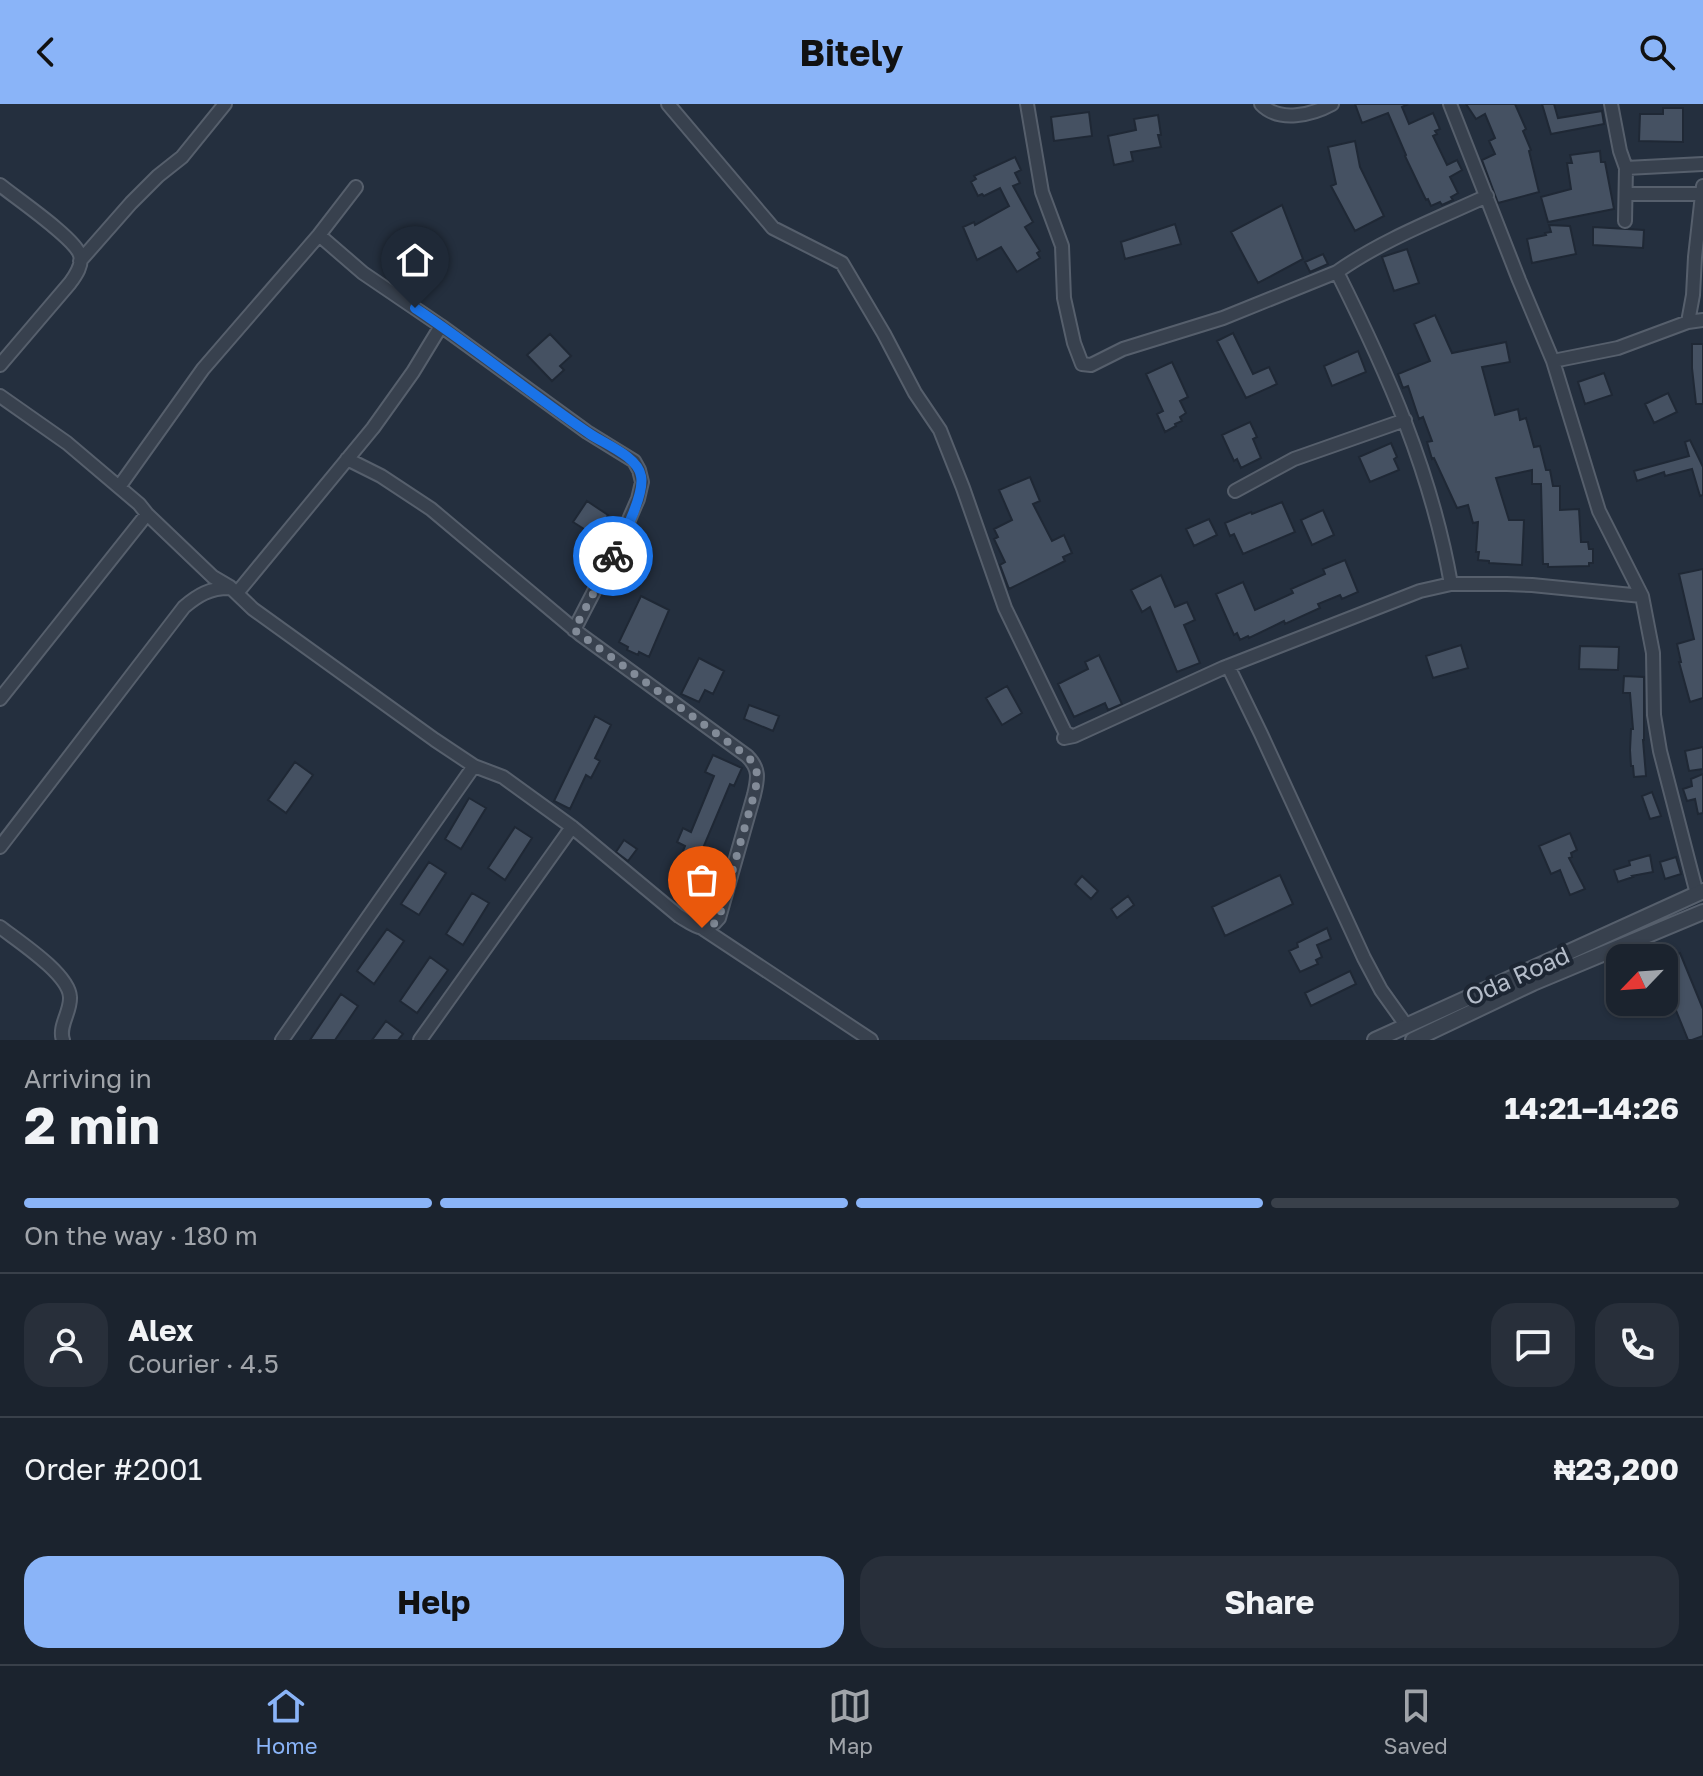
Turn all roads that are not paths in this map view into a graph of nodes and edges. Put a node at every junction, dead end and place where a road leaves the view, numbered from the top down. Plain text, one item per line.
1 (225, 104) edge
2 (668, 104) edge
3 (1027, 104) edge
4 (1261, 104) edge
5 (1332, 104) edge
6 (1450, 104) edge
7 (1611, 104) edge
8 (1703, 164) edge
9 (1626, 168) junction
10 (0, 185) edge
11 (1703, 186) edge
12 (356, 187) dead end
13 (1626, 194) junction
14 (1702, 194) edge
15 (1487, 196) junction
16 (1625, 221) dead end
17 (319, 235) junction
18 (80, 261) junction
19 (1337, 272) junction
20 (1703, 320) edge
21 (1688, 322) junction
22 (441, 326) junction
23 (1553, 361) junction
24 (0, 365) edge
25 (0, 396) edge
26 (1405, 420) junction
27 (347, 459) junction
28 (119, 487) junction
29 (1235, 491) dead end
30 (147, 514) junction
31 (1451, 584) junction
32 (234, 590) junction
33 (1642, 596) junction
34 (574, 630) junction
35 (1228, 666) junction
36 (0, 699) edge
37 (474, 766) junction
38 (572, 827) junction
39 (0, 847) edge
40 (1700, 892) edge
41 (1703, 912) edge
42 (0, 927) edge
43 (702, 928) junction
44 (1406, 1025) junction
45 (63, 1040) edge
46 (282, 1040) edge
47 (420, 1040) edge
48 (871, 1040) edge
49 (1375, 1040) edge
50 (1413, 1040) edge

1 - 18 street
2 - 35 street
3 - 19 street
4 - 5 street
6 - 15 street
7 - 9 street
8 - 9 street
9 - 13 street
10 - 18 street
11 - 14 street
12 - 17 street
13 - 14 street
13 - 16 street
14 - 21 street
15 - 19 street
15 - 23 street
17 - 22 street
17 - 28 street
18 - 24 street
19 - 26 street
20 - 21 street
21 - 23 street
22 - 27 street
22 - 34 street
23 - 33 street
25 - 28 street
26 - 29 street
26 - 31 street
27 - 32 street
27 - 34 street
28 - 30 street
30 - 32 street
30 - 36 street
31 - 33 street
31 - 35 street
32 - 37 street
32 - 39 street
33 - 40 street
34 - 43 street
35 - 44 street
37 - 38 street
37 - 46 street
38 - 43 street
38 - 47 street
40 - 44 street, Oda Road
41 - 50 street, Oda Road
42 - 45 street
43 - 48 street
44 - 49 street, Oda Road

